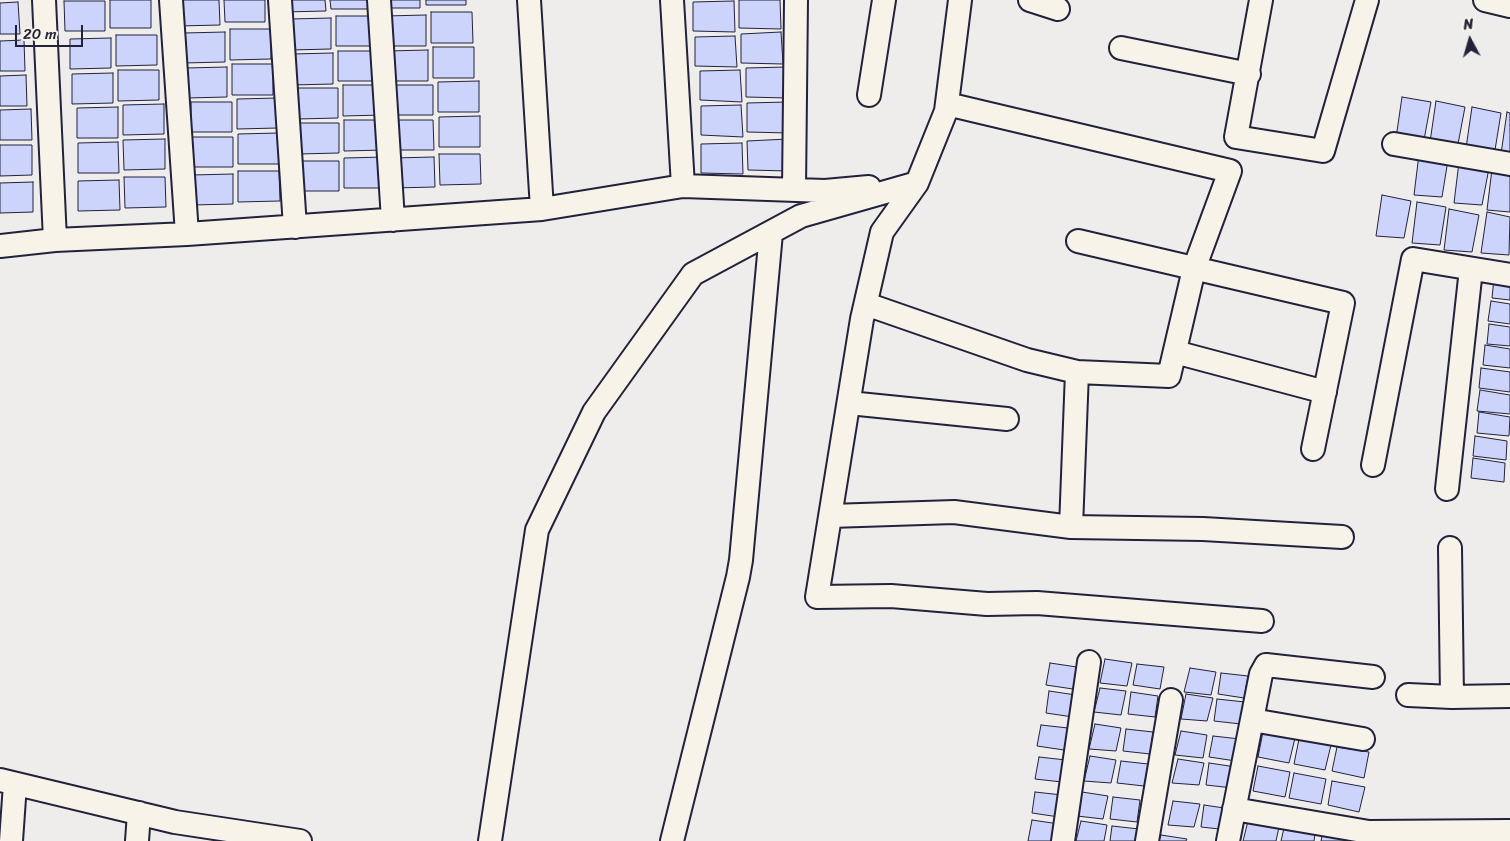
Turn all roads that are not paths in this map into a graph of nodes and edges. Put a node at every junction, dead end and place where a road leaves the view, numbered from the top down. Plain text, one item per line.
1 (44, 0) edge
2 (171, 0) edge
3 (280, 0) edge
4 (379, 0) edge
5 (529, 0) edge
6 (672, 0) edge
7 (796, 0) edge
8 (884, 0) edge
9 (960, 0) edge
10 (1030, 0) edge
11 (1261, 0) edge
12 (1367, 0) edge
13 (1486, 0) edge
14 (1510, 6) edge
15 (1058, 9) dead end
16 (1121, 48) dead end
17 (1249, 74) junction
18 (869, 96) dead end
19 (947, 104) junction
20 (1236, 137) junction
21 (1394, 144) dead end
22 (1510, 164) edge
23 (1230, 171) junction
24 (917, 183) junction
25 (684, 186) junction
26 (794, 190) junction
27 (542, 209) junction
28 (393, 220) junction
29 (295, 226) junction
30 (771, 232) junction
31 (187, 234) junction
32 (55, 240) junction
33 (1078, 241) dead end
34 (0, 246) edge
35 (1194, 269) junction
36 (1471, 269) junction
37 (1510, 275) edge
38 (866, 304) junction
39 (1175, 352) junction
40 (1077, 372) junction
41 (1325, 392) junction
42 (849, 403) junction
43 (1007, 418) dead end
44 (1313, 449) dead end
45 (1372, 465) dead end
46 (1446, 489) dead end
47 (830, 516) junction
48 (1071, 527) junction
49 (1342, 537) dead end
50 (1450, 548) dead end
51 (1262, 621) dead end
52 (1089, 662) dead end
53 (1373, 677) dead end
54 (1408, 695) dead end
55 (1510, 696) edge
56 (1452, 697) junction
57 (1171, 700) dead end
58 (1252, 720) junction
59 (1363, 740) dead end
60 (8, 782) edge
61 (1234, 809) junction
62 (139, 813) junction
63 (1510, 831) edge
64 (1368, 836) edge
65 (253, 837) edge
66 (11, 841) edge
67 (137, 841) edge
68 (300, 841) edge
69 (490, 841) edge
70 (672, 841) edge
71 (1063, 841) edge
72 (1147, 841) edge
73 (1228, 841) edge

1 - 32 street
2 - 31 street
3 - 29 street
4 - 28 street
5 - 27 street
6 - 25 street
7 - 26 street
8 - 18 street
9 - 19 street
10 - 15 street
11 - 17 street
12 - 20 street
13 - 14 street
16 - 17 street
17 - 20 street
19 - 23 street
19 - 24 street
20 - 23 street
21 - 22 street
23 - 35 street
24 - 26 street
24 - 30 street
24 - 38 street
25 - 26 street
25 - 27 street
27 - 28 street
28 - 29 street
29 - 31 street
30 - 69 street
30 - 70 street
31 - 32 street
32 - 34 street
33 - 35 street
35 - 39 street
35 - 41 street
36 - 37 street
36 - 45 street
36 - 46 street
38 - 40 street
38 - 42 street
39 - 40 street
39 - 41 street
40 - 48 street
41 - 44 street
42 - 43 street
42 - 47 street
47 - 48 street
47 - 51 street
48 - 49 street
50 - 56 street
52 - 71 street
53 - 58 street
54 - 56 street
55 - 56 street
57 - 72 street
58 - 59 street
58 - 61 street
60 - 62 street
60 - 66 street
61 - 64 street
61 - 73 street
62 - 65 street
62 - 67 street
63 - 64 street
65 - 68 street

